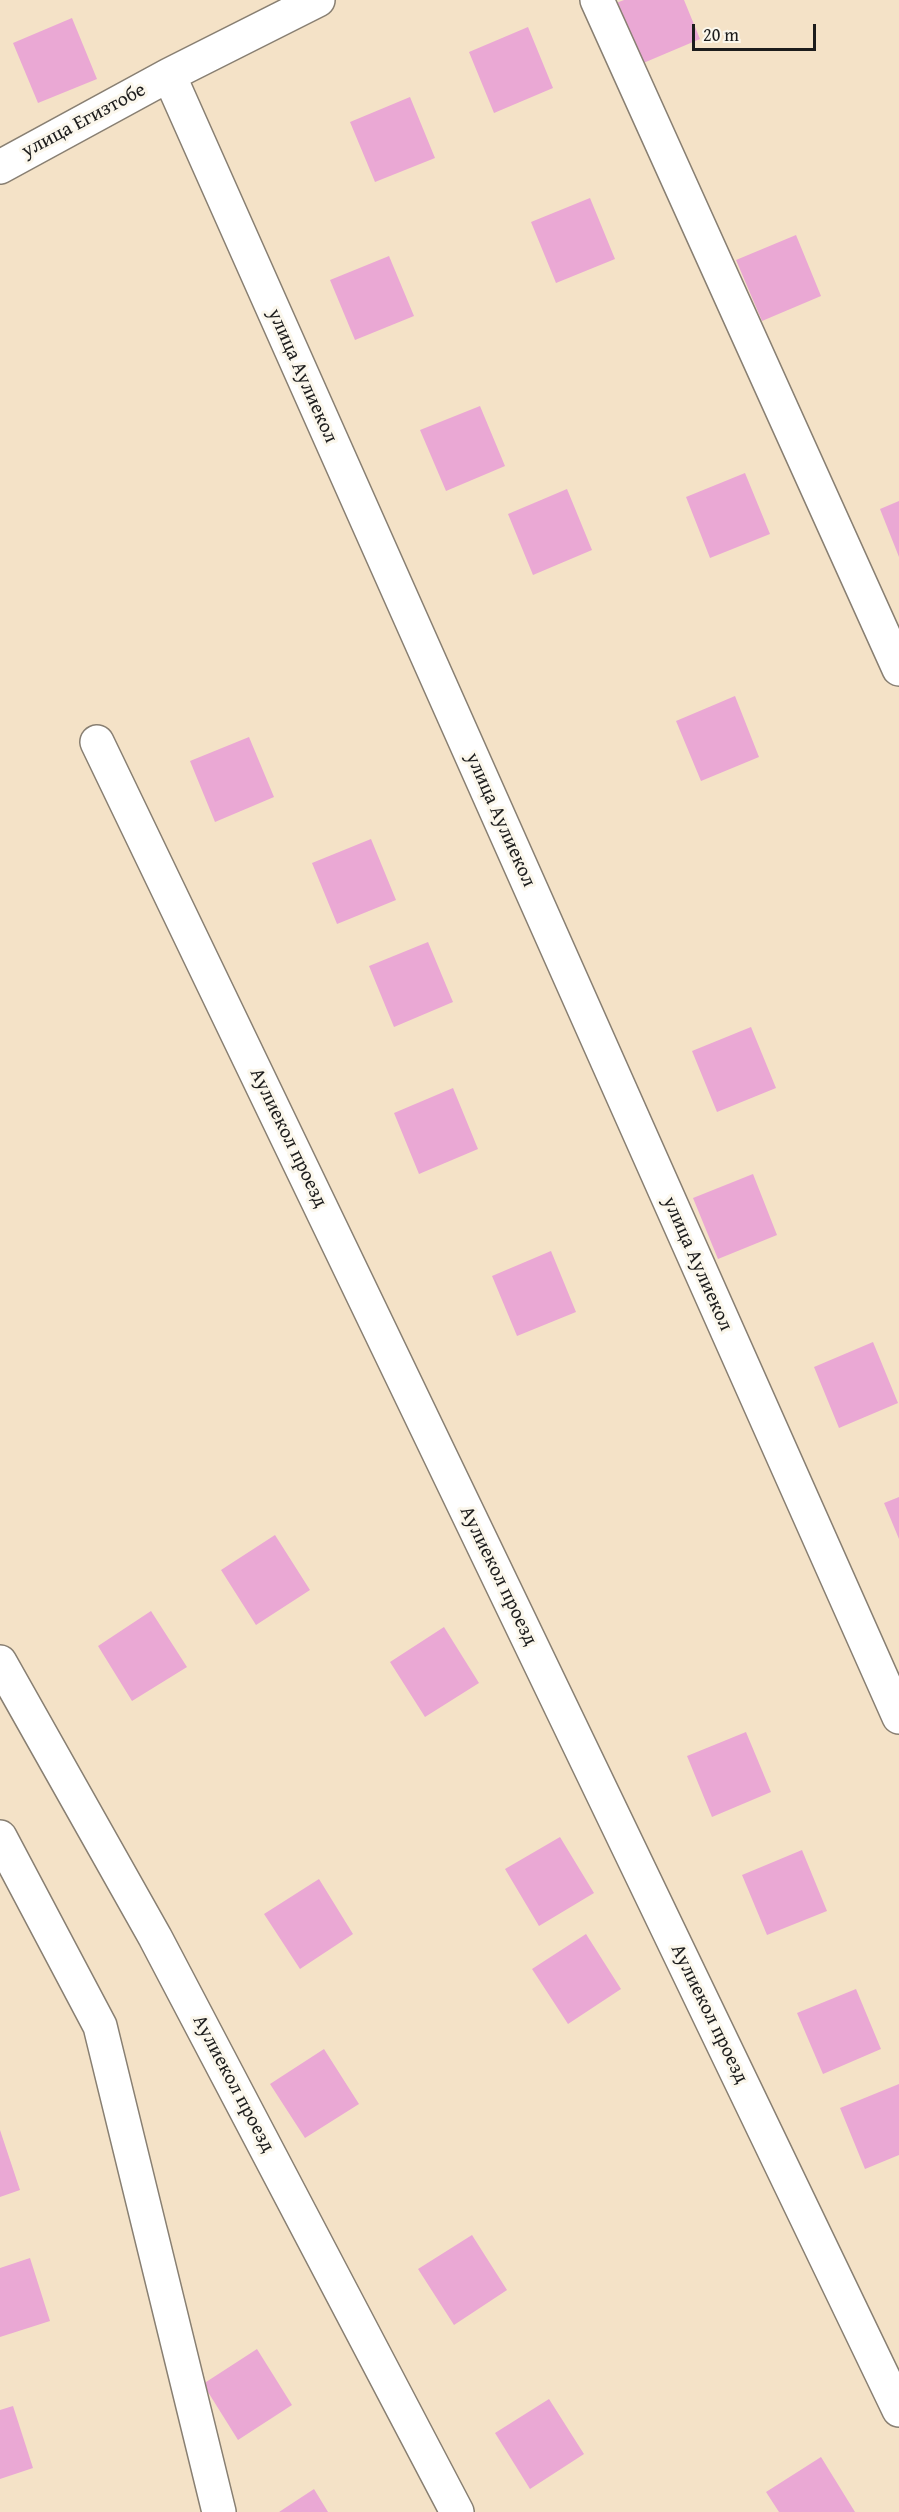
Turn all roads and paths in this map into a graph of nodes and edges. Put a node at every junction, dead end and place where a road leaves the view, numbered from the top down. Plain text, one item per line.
1 (318, 0) edge
2 (597, 0) edge
3 (169, 75) junction
4 (0, 167) edge
5 (899, 669) edge
6 (97, 742) dead end
7 (0, 1662) edge
8 (899, 1718) edge
9 (0, 1836) edge
10 (899, 2410) edge
11 (219, 2512) edge
12 (457, 2512) edge

1 - 3 street
2 - 5 street
3 - 4 street, улица Егизтобе
3 - 8 street, улица Аулиекол
6 - 10 street, Аулиекол проезд
7 - 12 street, Аулиекол проезд
9 - 11 street

